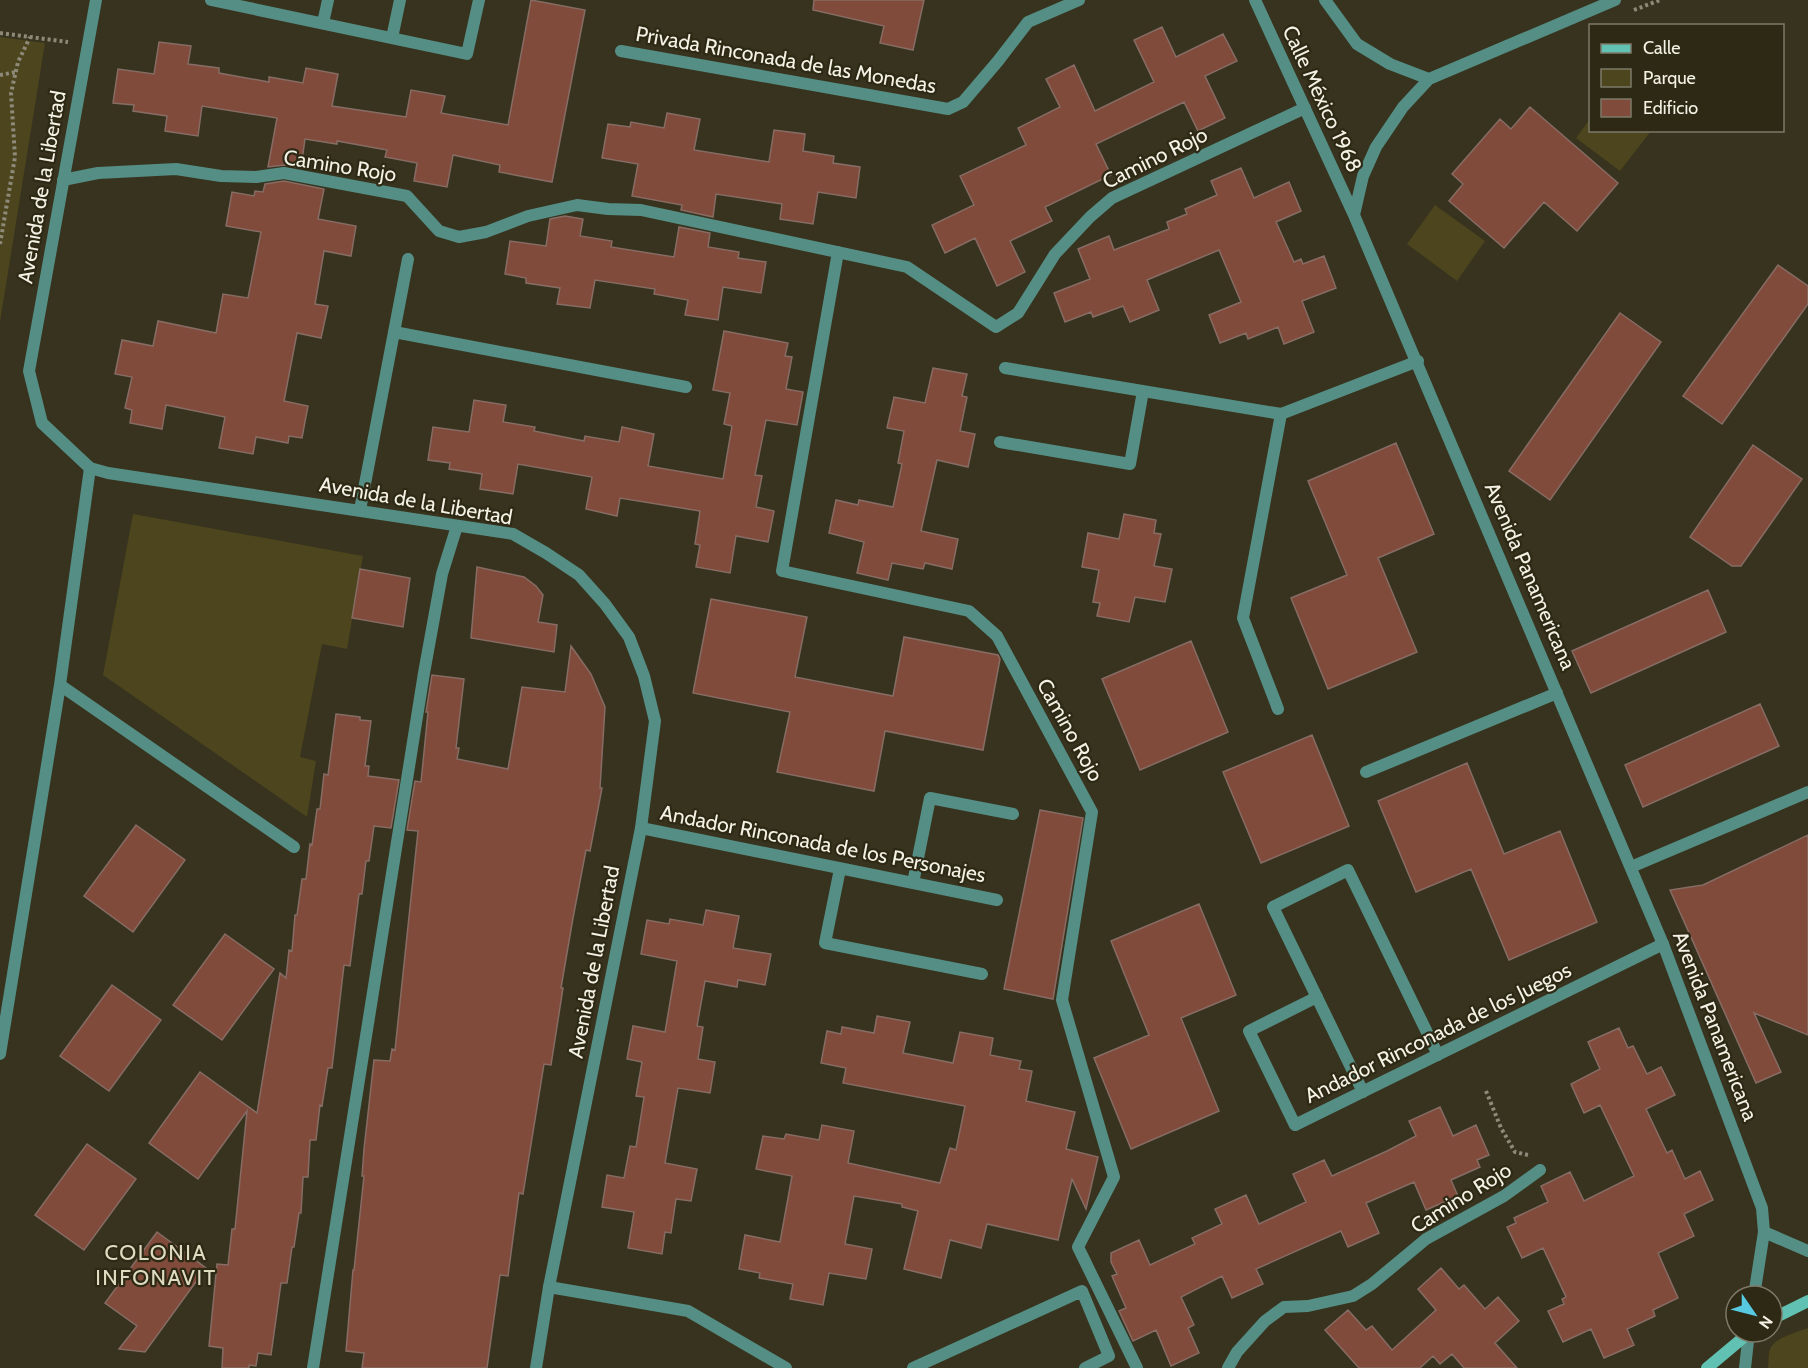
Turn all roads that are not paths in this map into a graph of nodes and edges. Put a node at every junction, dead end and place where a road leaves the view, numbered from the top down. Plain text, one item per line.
1 (96, 0) edge
2 (211, 0) edge
3 (328, 0) edge
4 (400, 0) edge
5 (479, 0) edge
6 (1079, 0) edge
7 (1255, 0) edge
8 (1325, 0) edge
9 (1614, 0) edge
10 (323, 23) junction
11 (392, 38) junction
12 (621, 51) dead end
13 (1429, 79) junction
14 (1305, 108) junction
15 (63, 180) junction
16 (1354, 215) junction
17 (838, 252) junction
18 (408, 259) dead end
19 (394, 332) junction
20 (1418, 361) junction
21 (1005, 368) dead end
22 (686, 387) dead end
23 (1143, 391) junction
24 (1281, 414) junction
25 (1000, 442) dead end
26 (90, 468) junction
27 (360, 510) junction
28 (458, 526) junction
29 (60, 685) junction
30 (1557, 693) junction
31 (1278, 709) dead end
32 (1366, 772) dead end
33 (1808, 792) edge
34 (1013, 814) dead end
35 (641, 828) junction
36 (294, 847) dead end
37 (1631, 867) junction
38 (840, 868) junction
39 (913, 884) junction
40 (997, 900) dead end
41 (1663, 944) junction
42 (982, 974) dead end
43 (1317, 997) junction
44 (0, 1054) edge
45 (1438, 1055) junction
46 (1363, 1092) junction
47 (1540, 1170) road end
48 (1764, 1232) junction
49 (1808, 1251) edge
50 (1756, 1284) edge
51 (549, 1287) junction
52 (1808, 1301) edge
53 (1784, 1313) edge
54 (1735, 1344) edge
55 (1748, 1344) edge
56 (313, 1368) edge
57 (536, 1368) edge
58 (786, 1368) edge
59 (913, 1368) edge
60 (1084, 1368) edge
61 (1137, 1368) edge
62 (1228, 1368) edge
63 (1707, 1368) edge
64 (1745, 1368) edge

1 - 15 street, Avenida de la Libertad
2 - 10 street
3 - 10 street
4 - 11 street
5 - 11 street
6 - 12 street, Privada Rinconada de las Monedas
7 - 14 street, Calle México 1968
8 - 13 street
9 - 13 street
10 - 11 street
13 - 16 street
14 - 16 street, Calle México 1968
14 - 17 street, Camino Rojo
15 - 17 street, Camino Rojo
15 - 26 street, Avenida de la Libertad
16 - 20 street, Avenida Panamericana
17 - 61 street, Camino Rojo
18 - 19 street
19 - 22 street
19 - 27 street
20 - 24 street
20 - 30 street, Avenida Panamericana
21 - 23 street
23 - 24 street
23 - 25 street
24 - 31 street
26 - 27 street, Avenida de la Libertad
26 - 29 street
27 - 28 street, Avenida de la Libertad
28 - 35 street, Avenida de la Libertad
28 - 56 street
29 - 36 street
29 - 44 street
30 - 32 street
30 - 37 street, Avenida Panamericana
33 - 37 street
34 - 39 street
35 - 38 street, Andador Rinconada de los Personajes
35 - 51 street, Avenida de la Libertad
37 - 41 street, Avenida Panamericana
38 - 39 street, Andador Rinconada de los Personajes
38 - 42 street
39 - 40 street, Andador Rinconada de los Personajes
41 - 45 street, Andador Rinconada de los Juegos
41 - 48 street, Avenida Panamericana
43 - 45 street
43 - 46 street
43 - 46 street, Andador Rinconada de los Juegos
45 - 46 street, Andador Rinconada de los Juegos
47 - 62 street, Camino Rojo
48 - 49 street
48 - 50 street, Avenida Panamericana
51 - 57 street, Avenida de la Libertad
51 - 58 street
52 - 53 main road
54 - 63 main road
55 - 64 street
59 - 60 street

